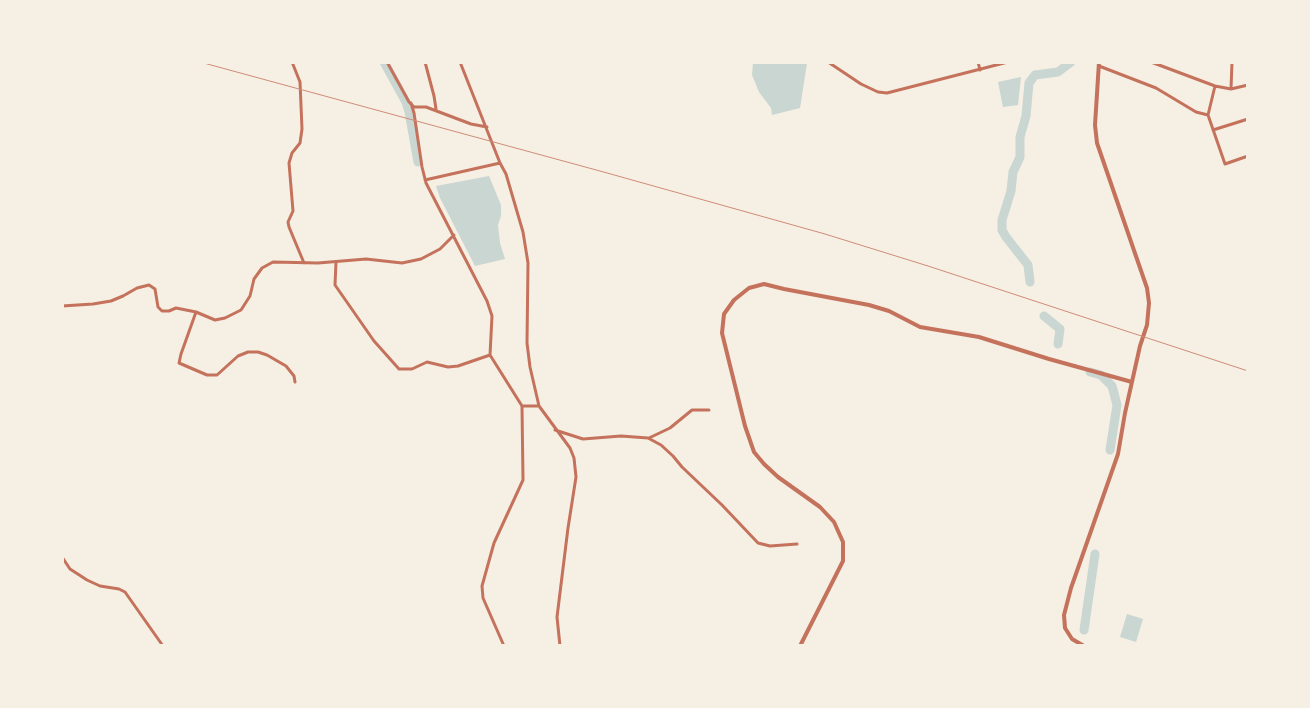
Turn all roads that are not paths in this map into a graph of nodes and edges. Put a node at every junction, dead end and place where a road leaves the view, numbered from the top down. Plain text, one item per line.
1 (292, 62) edge
2 (387, 62) edge
3 (424, 62) edge
4 (460, 62) edge
5 (828, 62) edge
6 (978, 62) edge
7 (1008, 62) edge
8 (1151, 62) edge
9 (1232, 62) edge
10 (1099, 64) edge
11 (980, 70) junction
12 (1248, 85) edge
13 (1215, 86) junction
14 (1230, 90) junction
15 (411, 103) junction
16 (436, 110) junction
17 (1208, 115) junction
18 (1248, 119) edge
19 (487, 127) junction
20 (1213, 130) junction
21 (1248, 156) edge
22 (500, 163) junction
23 (426, 180) junction
24 (454, 235) junction
25 (336, 262) junction
26 (304, 263) junction
27 (62, 306) edge
28 (196, 312) junction
29 (490, 355) junction
30 (295, 382) dead end
31 (1132, 382) junction
32 (522, 406) junction
33 (539, 406) junction
34 (709, 410) dead end
35 (555, 430) junction
36 (648, 438) junction
37 (796, 544) dead end
38 (62, 557) edge
39 (163, 646) edge
40 (504, 646) edge
41 (560, 646) edge
42 (800, 646) edge
43 (1084, 646) edge

1 - 26 street
2 - 15 street
3 - 16 street
4 - 19 street
5 - 11 street
6 - 11 street
7 - 11 street
8 - 13 street
9 - 14 street
10 - 17 street
10 - 31 street
12 - 14 street
13 - 14 street
13 - 17 street
15 - 16 street
15 - 23 street
16 - 19 street
17 - 20 street
18 - 20 street
19 - 22 street
20 - 21 street
22 - 23 street
22 - 33 street
23 - 24 street
24 - 25 street
24 - 29 street
25 - 26 street
25 - 29 street
26 - 28 street
27 - 28 street
28 - 30 street
29 - 32 street
31 - 42 street
31 - 43 street
32 - 33 street
32 - 40 street
33 - 35 street
34 - 36 street
35 - 36 street
35 - 41 street
36 - 37 street
38 - 39 street

